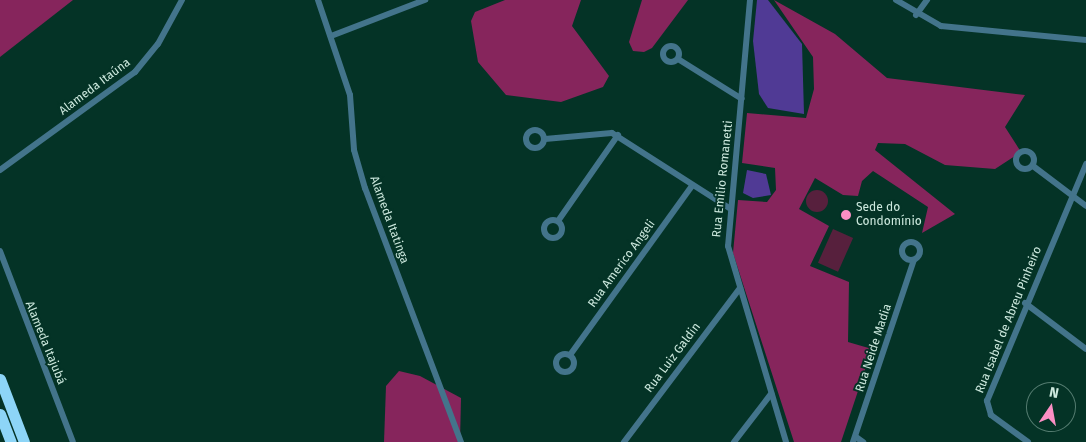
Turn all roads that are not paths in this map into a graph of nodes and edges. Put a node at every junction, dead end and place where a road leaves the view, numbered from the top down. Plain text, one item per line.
1 (182, 0) edge
2 (318, 0) edge
3 (425, 0) edge
4 (750, 0) edge
5 (896, 0) edge
6 (927, 0) edge
7 (916, 15) junction
8 (331, 36) junction
9 (1086, 40) edge
10 (678, 59) dead end
11 (742, 99) junction
12 (618, 135) junction
13 (545, 139) dead end
14 (1086, 164) edge
15 (1033, 166) dead end
16 (0, 170) edge
17 (692, 186) junction
18 (1072, 195) junction
19 (1086, 206) edge
20 (732, 209) junction
21 (558, 221) dead end
22 (0, 251) edge
23 (914, 260) dead end
24 (740, 288) junction
25 (1025, 303) junction
26 (1086, 349) edge
27 (570, 354) dead end
28 (0, 379) edge
29 (771, 394) junction
30 (0, 414) edge
31 (854, 440) edge
32 (11, 442) edge
33 (24, 442) edge
34 (73, 442) edge
35 (461, 442) edge
36 (624, 442) edge
37 (734, 442) edge
38 (786, 442) edge
39 (863, 442) edge
40 (1028, 442) edge

1 - 16 street, Alameda Itaúna
2 - 8 street, Alameda Itatinga
3 - 8 street
4 - 11 street, Rua Emilio Romanetti
5 - 7 street
6 - 7 street
7 - 9 street
8 - 35 street, Alameda Itatinga
10 - 11 street
11 - 20 street, Rua Emilio Romanetti
12 - 13 street
12 - 17 street
12 - 21 street
14 - 18 street, Rua Isabel de Abreu Pinheiro
15 - 18 street
17 - 20 street
17 - 27 street, Rua Americo Angeli
18 - 19 street
18 - 25 street, Rua Isabel de Abreu Pinheiro
20 - 24 street, Rua Emilio Romanetti
22 - 34 street, Alameda Itajubá
23 - 31 street, Rua Neide Madia
24 - 29 street, Rua Emilio Romanetti
24 - 36 street, Rua Luiz Galdin
25 - 26 street
25 - 40 street, Rua Isabel de Abreu Pinheiro
28 - 33 highway
29 - 37 street
29 - 38 street, Rua Emilio Romanetti
30 - 32 highway
31 - 39 street

